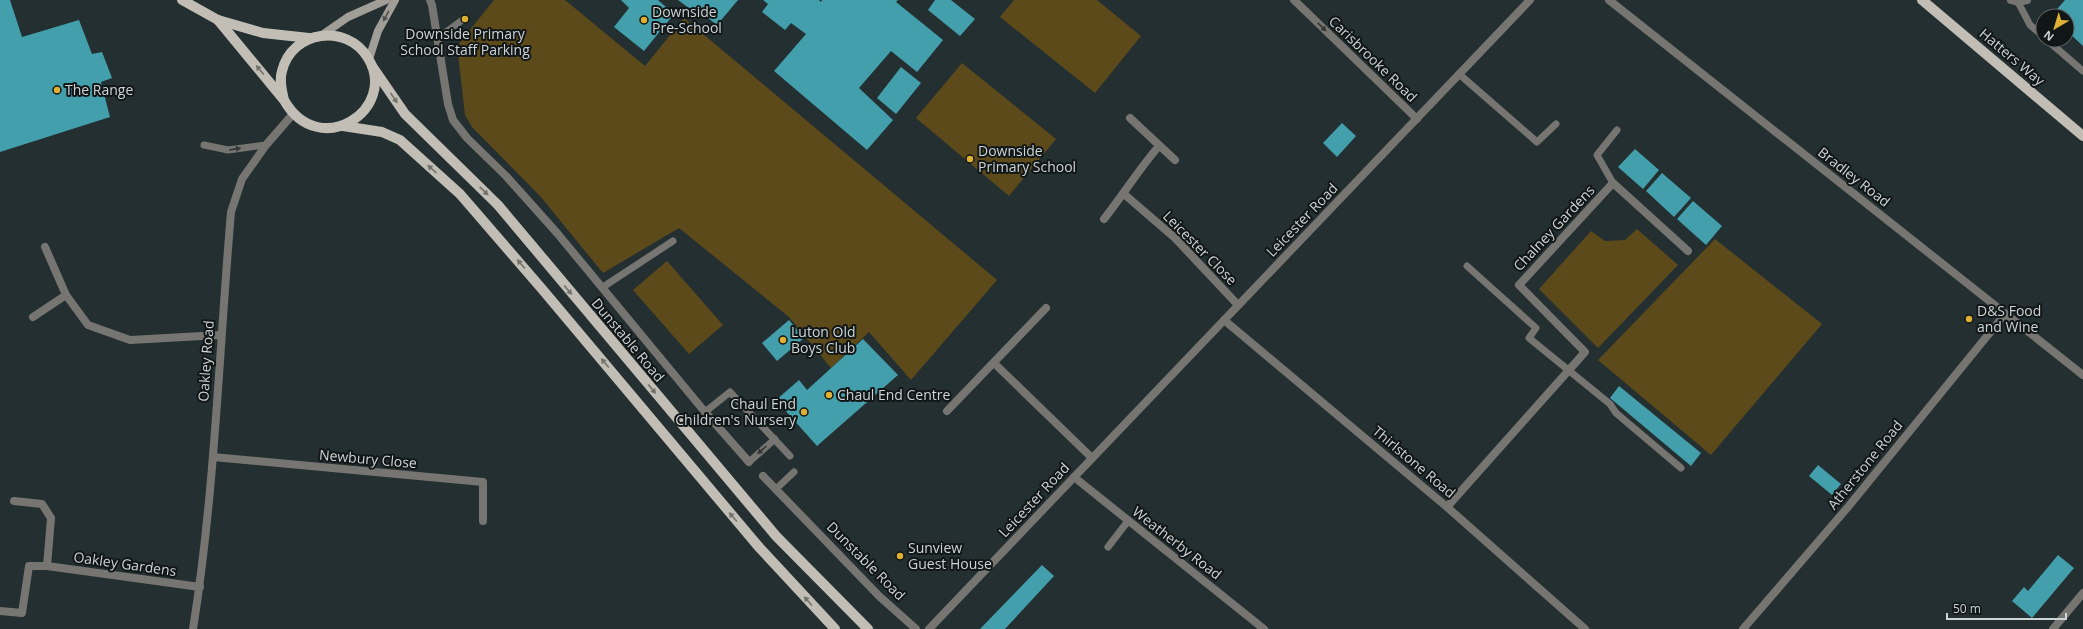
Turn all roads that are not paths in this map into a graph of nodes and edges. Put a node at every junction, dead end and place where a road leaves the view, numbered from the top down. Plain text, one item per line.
1 (182, 0) edge
2 (386, 0) edge
3 (395, 0) edge
4 (430, 0) edge
5 (1294, 0) edge
6 (1530, 0) edge
7 (1609, 0) edge
8 (1922, 0) edge
9 (2027, 0) edge
10 (2014, 1) edge
11 (218, 20) junction
12 (461, 21) dead end
13 (2035, 29) edge
14 (322, 35) junction
15 (308, 38) junction
16 (438, 38) junction
17 (2056, 48) edge
18 (370, 62) junction
19 (2083, 71) edge
20 (1460, 74) junction
21 (284, 100) junction
22 (294, 114) junction
23 (1130, 118) dead end
24 (1417, 119) junction
25 (1556, 124) dead end
26 (343, 126) junction
27 (1617, 130) dead end
28 (2083, 136) edge
29 (204, 145) dead end
30 (266, 145) junction
31 (1159, 146) junction
32 (1175, 160) dead end
33 (1613, 183) junction
34 (1124, 194) junction
35 (1104, 219) dead end
36 (673, 241) dead end
37 (45, 247) dead end
38 (1688, 251) dead end
39 (1467, 266) dead end
40 (602, 287) junction
41 (66, 295) junction
42 (1238, 305) junction
43 (1046, 308) dead end
44 (2005, 314) junction
45 (32, 317) dead end
46 (1224, 320) junction
47 (220, 335) junction
48 (994, 362) junction
49 (1570, 371) junction
50 (2083, 375) edge
51 (947, 411) dead end
52 (706, 412) junction
53 (775, 439) junction
54 (790, 456) dead end
55 (213, 457) junction
56 (1091, 457) junction
57 (749, 462) joint
58 (1681, 468) dead end
59 (794, 472) dead end
60 (764, 476) dead end
61 (1074, 477) junction
62 (776, 489) junction
63 (14, 501) dead end
64 (1447, 507) junction
65 (483, 521) dead end
66 (1128, 521) junction
67 (1108, 546) dead end
68 (47, 566) junction
69 (200, 587) junction
70 (2083, 593) edge
71 (0, 611) edge
72 (193, 629) edge
73 (836, 629) edge
74 (868, 629) edge
75 (916, 629) edge
76 (929, 629) edge
77 (1264, 629) edge
78 (1585, 629) edge
79 (1742, 629) edge
80 (2053, 629) edge

1 - 11 main road
2 - 14 street
3 -> 18 street
4 - 16 street, Dunstable Road
5 -> 24 street, Carisbrooke Road
6 - 20 street, Leicester Road
7 - 44 street, Bradley Road
8 - 28 main road, Hatters Way
9 - 10 street
10 - 13 lane
11 - 15 main road
21 -> 11 main road
12 - 16 lane
14 - 15 main road
14 - 18 main road
15 - 21 main road
16 - 40 street, Dunstable Road
17 - 19 lane
18 - 26 main road
18 -> 74 main road, Dunstable Road
20 - 24 street, Leicester Road
20 - 25 lane
21 - 22 main road
22 - 26 main road
22 - 30 street, Oakley Road
23 - 31 street
24 - 42 street, Leicester Road
73 -> 26 main road
27 - 33 lane
29 -> 30 lane
30 - 47 street, Oakley Road
31 - 32 street
31 - 34 street
33 - 38 street, Chalney Gardens
33 - 49 street, Chalney Gardens
34 - 35 street
34 - 42 street, Leicester Close
36 - 40 lane
37 - 41 street
39 - 49 lane
40 - 52 street, Dunstable Road
41 - 45 street
41 - 47 street
42 - 46 street, Leicester Road
43 - 48 street
44 - 50 street, Bradley Road
44 - 79 street, Atherstone Road
46 - 56 street, Leicester Road
46 - 64 street, Thirlstone Road
47 - 55 street, Oakley Road
48 - 51 street
48 - 56 street
49 - 58 lane
49 - 64 street, Chalney Gardens
52 - 53 lane
52 - 57 street, Dunstable Road
53 - 54 lane
53 -> 57 lane
55 - 65 street, Newbury Close
55 - 69 street, Oakley Road
56 - 61 street, Leicester Road
59 - 62 lane
60 - 62 street, Dunstable Road
61 - 66 street, Weatherby Road
61 - 76 street, Leicester Road
62 - 75 street, Dunstable Road
63 - 68 street
64 - 78 street, Thirlstone Road
66 - 67 lane
66 - 77 street, Weatherby Road
68 - 69 street, Oakley Gardens
68 - 71 street, Oakley Gardens
69 - 72 street, Oakley Road
70 - 80 street

